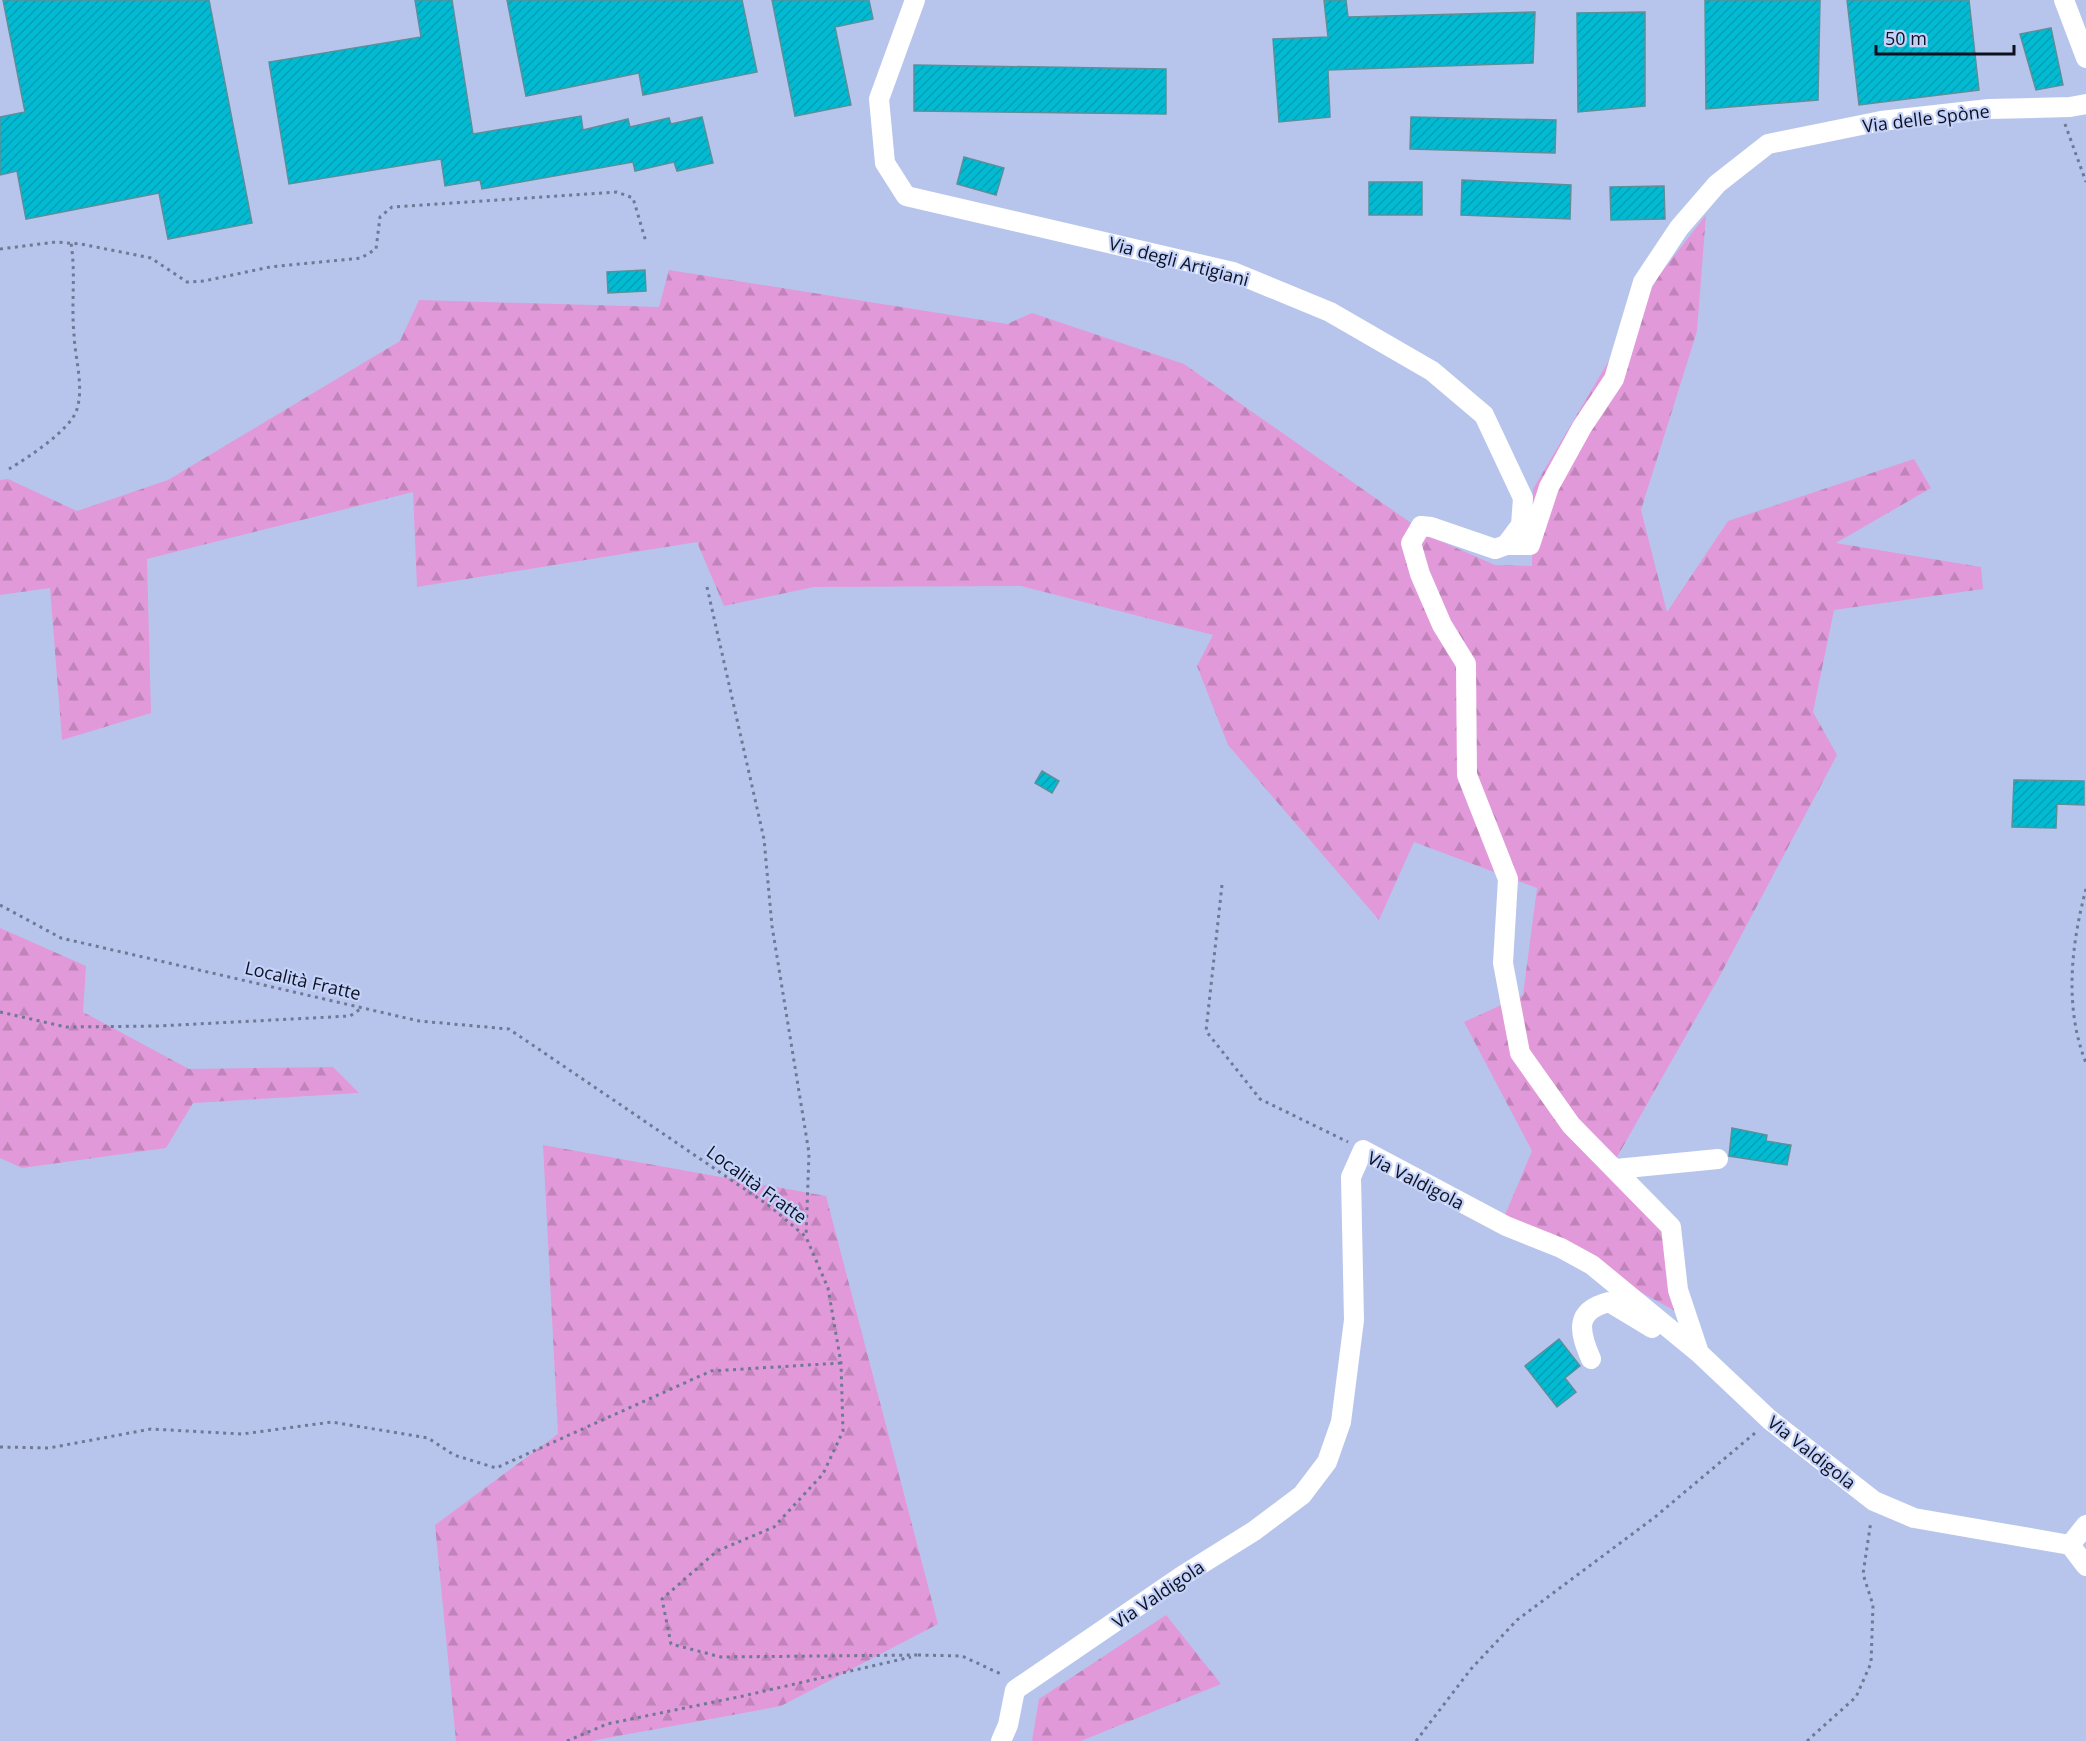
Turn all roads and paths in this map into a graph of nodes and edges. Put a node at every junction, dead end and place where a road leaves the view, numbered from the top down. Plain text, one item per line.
1 (915, 0) edge
2 (2064, 0) edge
3 (2086, 58) edge
4 (2078, 105) edge
5 (2086, 182) edge
6 (646, 242) dead end
7 (71, 243) junction
8 (0, 249) edge
9 (9, 470) dead end
10 (1506, 545) junction
11 (707, 587) dead end
12 (1222, 885) dead end
13 (2086, 890) edge
14 (0, 904) edge
15 (362, 1008) junction
16 (0, 1012) edge
17 (2086, 1064) edge
18 (1363, 1150) junction
19 (1718, 1159) dead end
20 (1616, 1169) junction
21 (806, 1237) junction
22 (1700, 1353) junction
23 (1591, 1359) dead end
24 (841, 1363) junction
25 (1770, 1420) junction
26 (0, 1447) edge
27 (1874, 1501) junction
28 (2086, 1525) edge
29 (2070, 1545) junction
30 (2086, 1566) edge
31 (918, 1655) junction
32 (1015, 1690) junction
33 (1419, 1736) junction
34 (567, 1741) edge
35 (1001, 1741) edge
36 (1416, 1741) edge
37 (1425, 1741) edge
38 (1807, 1741) edge

1 - 10 street, Via degli Artigiani
2 - 3 street
4 - 5 path
4 - 10 street, Via delle Spòne
6 - 7 path
7 - 8 path
7 - 9 path
10 - 20 street
11 - 21 path
12 - 18 path
13 - 17 path
14 - 15 path, Località Fratte
15 - 16 path
15 - 21 path, Località Fratte
18 - 22 street, Via Valdigola
18 - 32 street, Via Valdigola
19 - 20 street
20 - 22 street
21 - 24 path, Località Fratte
22 - 23 street
22 - 25 street, Via Valdigola
24 - 26 path
24 - 31 path, Località Fratte
25 - 27 street, Via Valdigola
25 - 33 path
27 - 29 street, Via Valdigola
27 - 38 path
28 - 29 street
29 - 30 street
31 - 32 path
31 - 34 path
32 - 35 street
33 - 36 path
33 - 37 path

